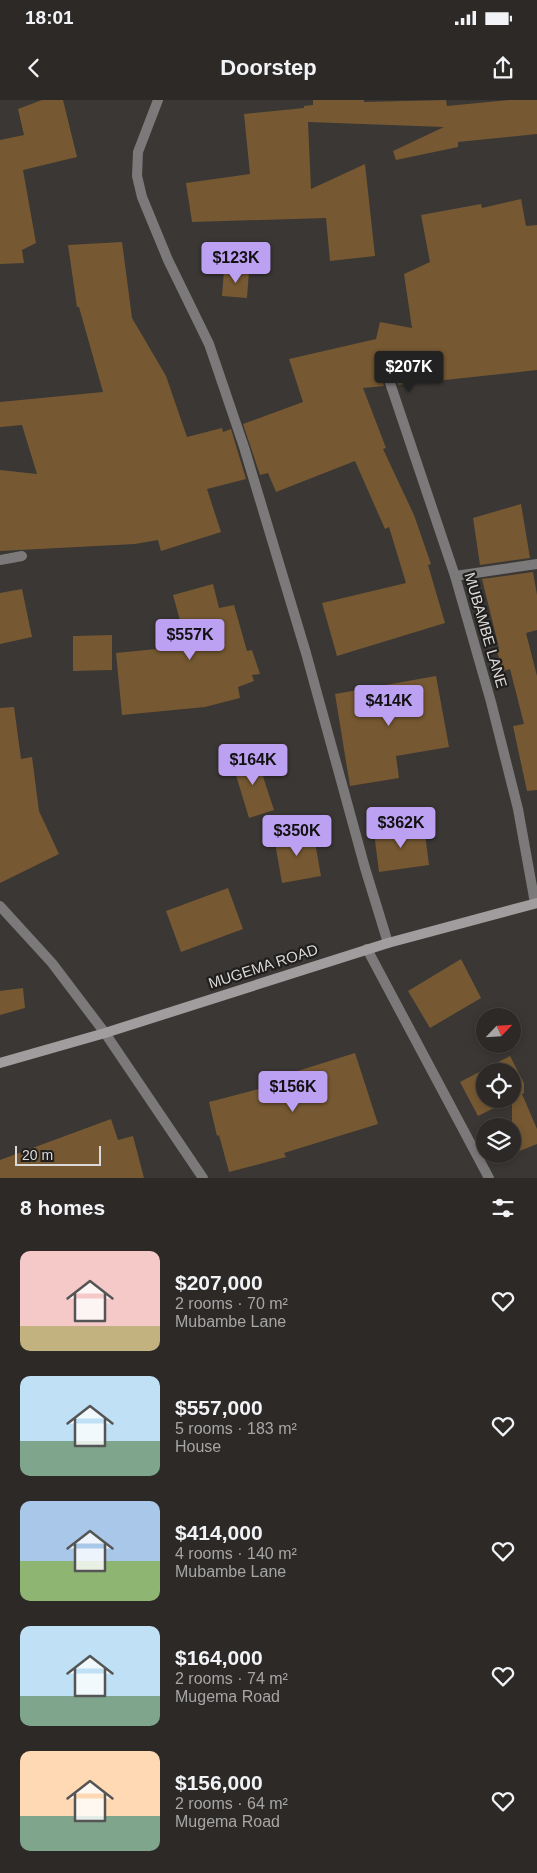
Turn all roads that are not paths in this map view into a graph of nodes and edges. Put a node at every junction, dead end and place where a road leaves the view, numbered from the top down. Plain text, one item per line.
1 (158, 100) edge
2 (386, 371) dead end
3 (22, 556) dead end
4 (0, 560) edge
5 (537, 564) edge
6 (455, 576) junction
7 (536, 903) edge
8 (0, 906) edge
9 (388, 943) junction
10 (367, 949) junction
11 (104, 1033) junction
12 (0, 1063) edge
13 (203, 1178) edge
14 (489, 1178) edge

1 - 9 street
2 - 6 street, MUBAMBE LANE
3 - 4 street
5 - 6 street
6 - 7 street, MUBAMBE LANE
7 - 9 street, MUGEMA ROAD
8 - 11 street
9 - 10 street, MUGEMA ROAD
10 - 11 street, MUGEMA ROAD
10 - 14 street
11 - 12 street, MUGEMA ROAD
11 - 13 street

